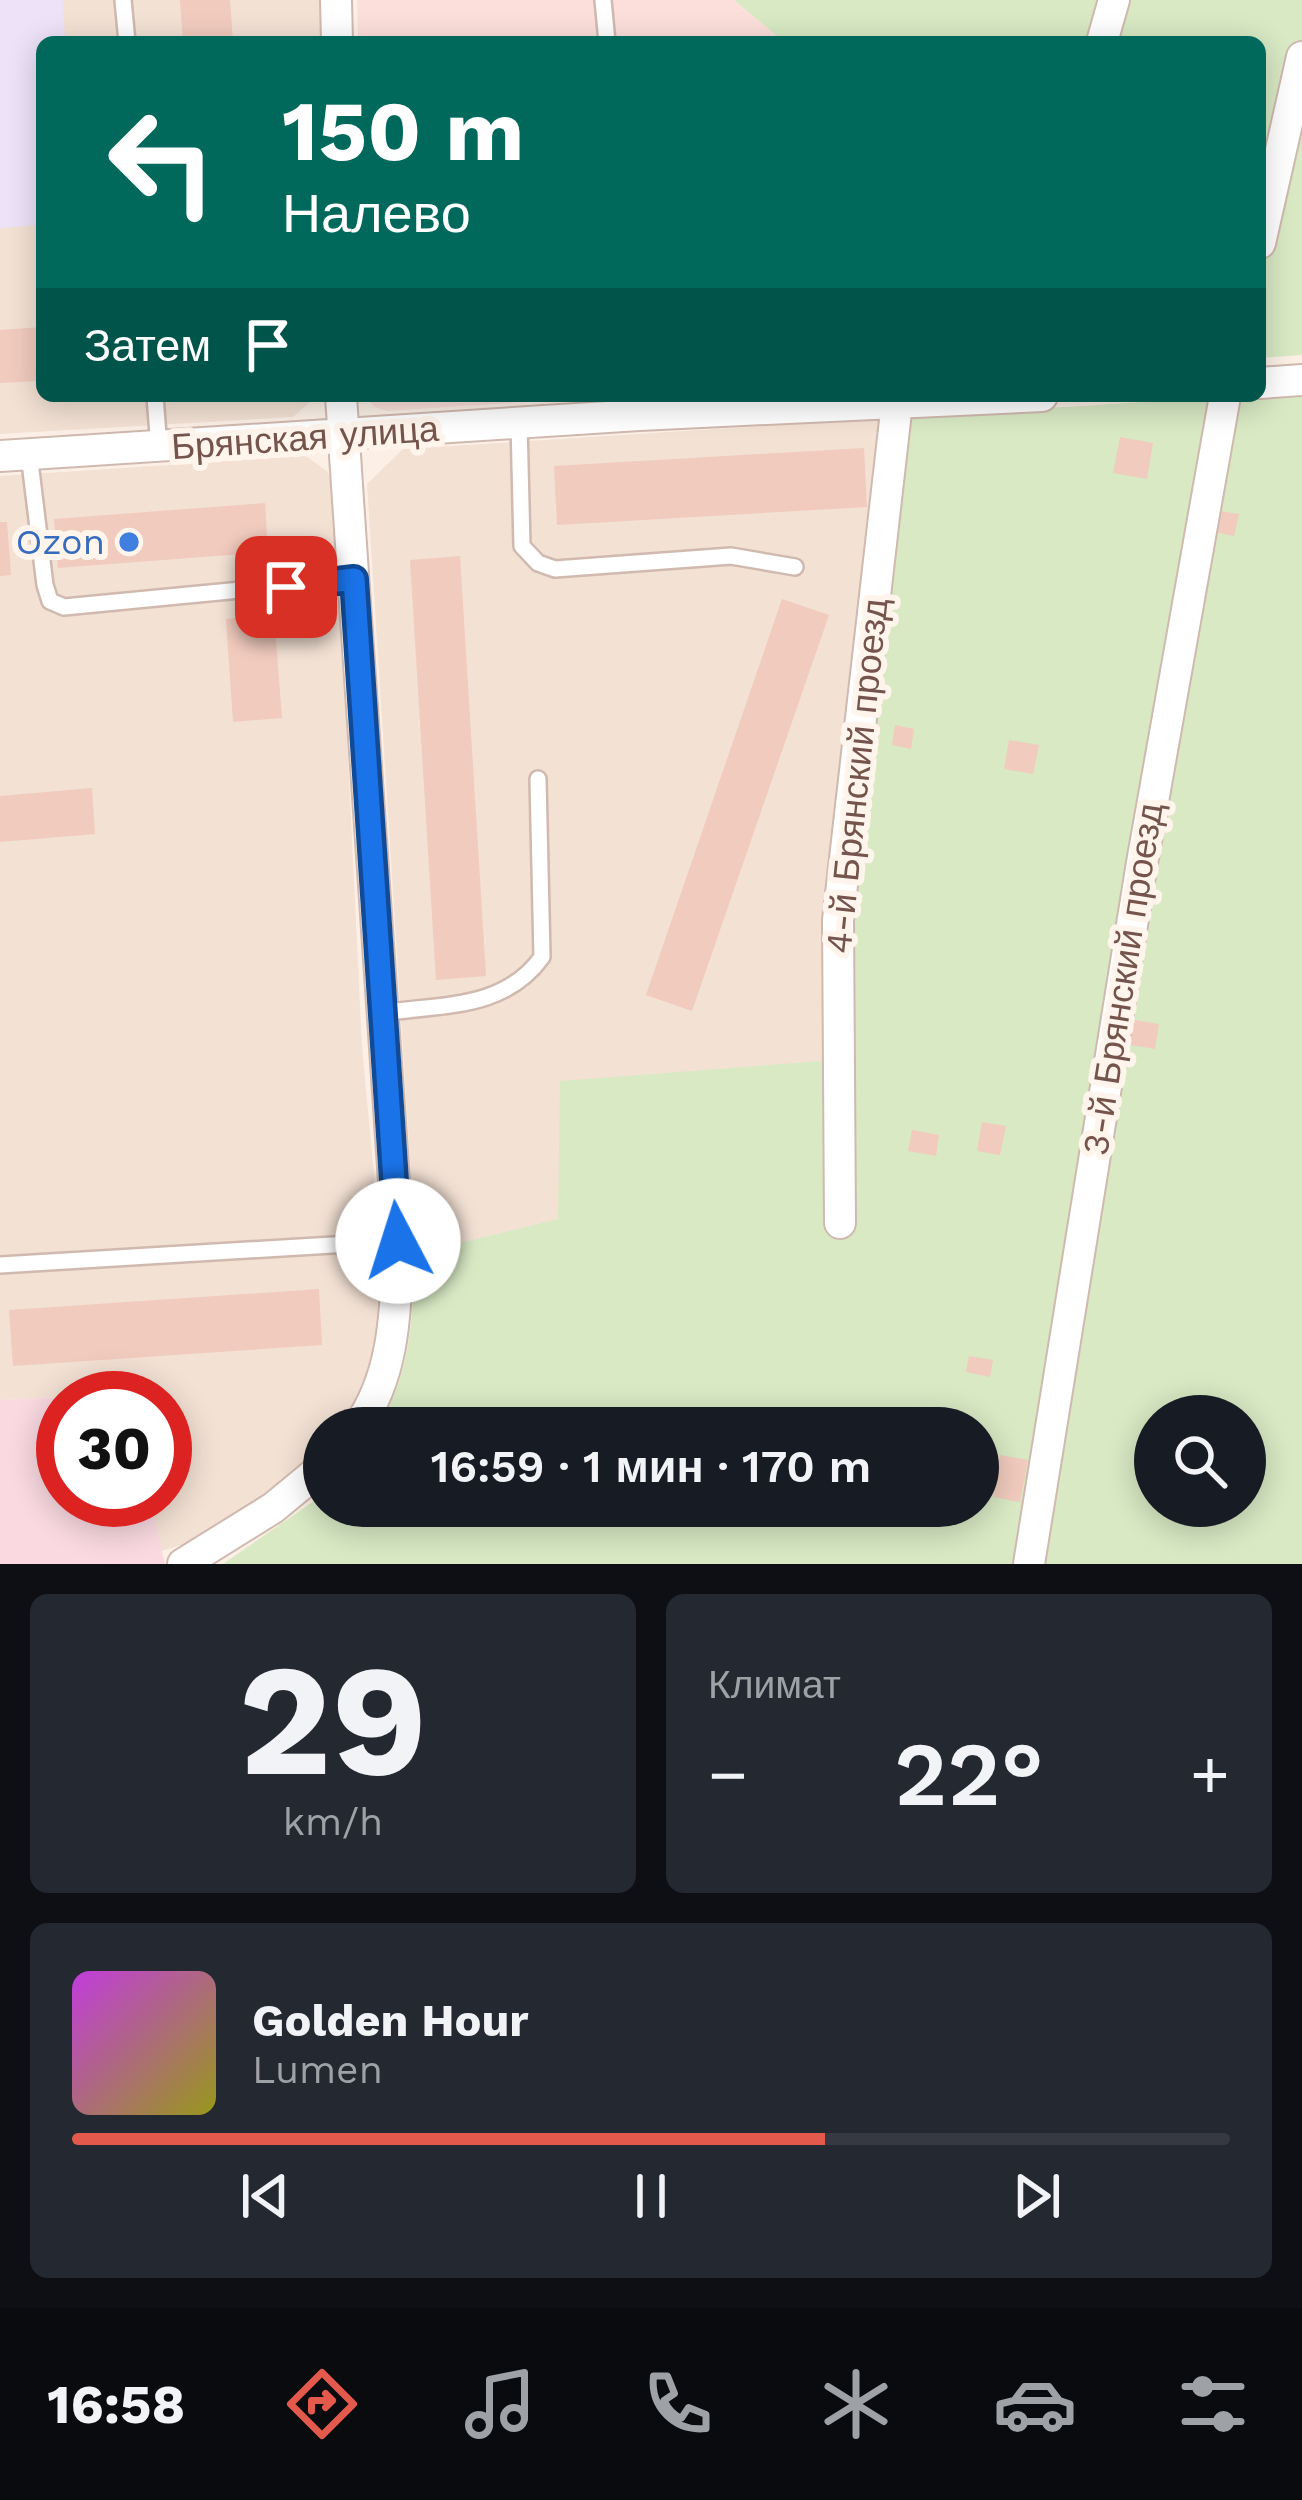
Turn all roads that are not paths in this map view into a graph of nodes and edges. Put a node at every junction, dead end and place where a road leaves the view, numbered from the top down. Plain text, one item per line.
1 (123, 0) edge
2 (336, 0) edge
3 (603, 0) edge
4 (1114, 0) edge
5 (126, 36) edge
6 (337, 36) edge
7 (606, 36) edge
8 (1104, 36) edge
9 (1302, 57) edge
10 (1266, 216) edge
11 (1302, 380) edge
12 (1266, 382) edge
13 (155, 402) edge
14 (341, 402) edge
15 (914, 402) edge
16 (1224, 402) edge
17 (897, 403) junction
18 (638, 405) edge
19 (519, 423) junction
20 (345, 436) junction
21 (159, 448) junction
22 (14, 455) edge
23 (795, 567) dead end
24 (354, 579) junction
25 (538, 779) dead end
26 (379, 1013) junction
27 (840, 1223) dead end
28 (398, 1241) junction
29 (0, 1265) edge
30 (372, 1407) edge
31 (303, 1483) edge
32 (183, 1564) edge
33 (1030, 1564) edge

1 - 5 lane
2 - 6 street
3 - 7 lane
4 - 8 street
9 - 10 street
11 - 12 street
13 - 21 lane
14 - 20 street
15 - 17 street, Брянская улица
16 - 33 street, 3-й Брянский проезд
17 - 18 street, Брянская улица
17 - 27 street, 4-й Брянский проезд
18 - 19 street, Брянская улица
19 - 20 street, Брянская улица
19 - 23 lane
20 - 21 street, Брянская улица
20 - 24 street
21 - 22 street, Брянская улица
22 - 24 lane
24 - 26 street
25 - 26 lane
26 - 28 street
28 - 29 lane
28 - 30 street
31 - 32 street

